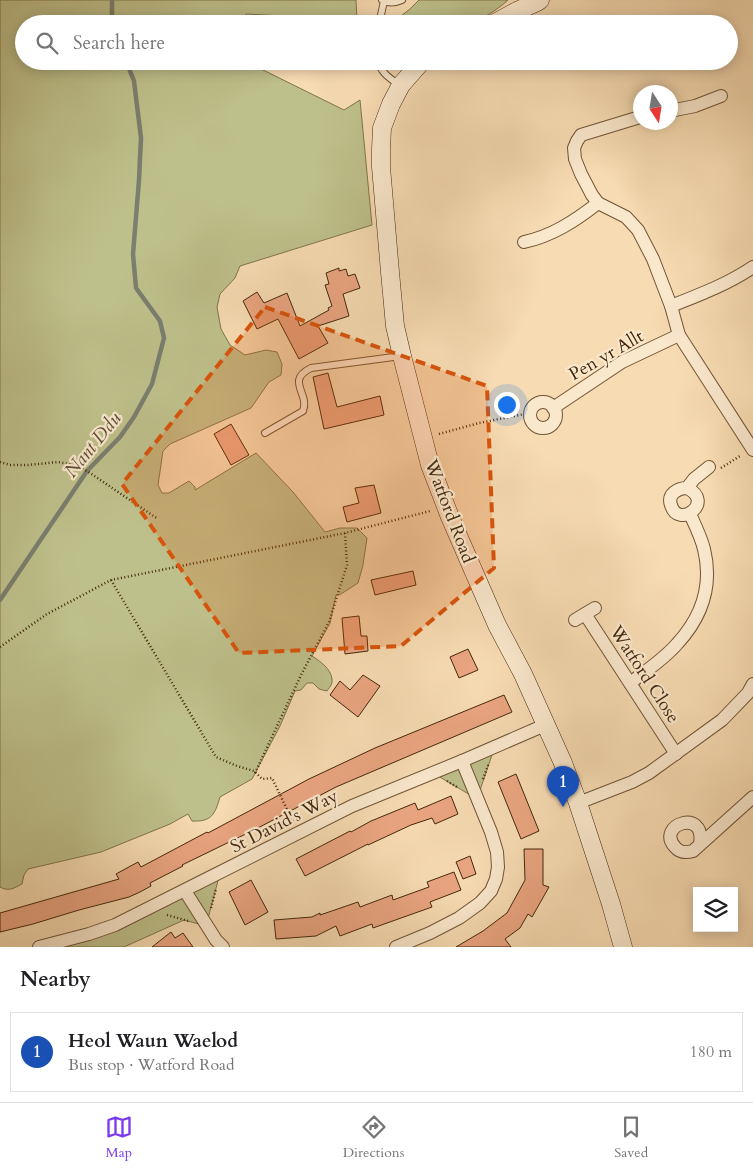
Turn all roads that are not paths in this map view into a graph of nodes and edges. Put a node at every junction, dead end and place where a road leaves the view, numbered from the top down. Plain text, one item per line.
1 (402, 0) edge
2 (540, 0) edge
3 (383, 1) edge
4 (519, 5) edge
5 (381, 15) edge
6 (505, 15) edge
7 (382, 70) edge
8 (414, 70) edge
9 (400, 85) junction
10 (721, 96) dead end
11 (678, 110) edge
12 (633, 119) edge
13 (598, 203) junction
14 (524, 242) dead end
15 (753, 267) edge
16 (671, 306) junction
17 (679, 335) junction
18 (402, 356) junction
19 (553, 408) junction
20 (265, 433) dead end
21 (753, 449) edge
22 (709, 467) road end
23 (687, 488) junction
24 (690, 514) junction
25 (585, 614) dead end
26 (630, 683) junction
27 (751, 691) edge
28 (545, 725) junction
29 (676, 754) junction
30 (462, 761) junction
31 (753, 797) edge
32 (578, 803) junction
33 (700, 844) dead end
34 (185, 891) junction
35 (64, 944) edge
36 (39, 947) edge
37 (223, 947) edge
38 (396, 947) edge
39 (623, 947) edge

1 - 3 lane
2 - 4 street
3 - 5 lane
4 - 6 street
7 - 9 lane
8 - 9 street, Watford Road
9 - 18 street, Watford Road
10 - 11 street
12 - 13 street
13 - 14 street
13 - 16 street
15 - 16 street
16 - 17 street
17 - 19 street, Pen yr Allt
17 - 21 street
18 - 20 lane
18 - 28 street, Watford Road
19 - 19 street, Pen yr Allt
22 - 23 street
23 - 24 street
23 - 24 street
24 - 26 street
25 - 26 street, Watford Close
26 - 29 street, Watford Close
27 - 29 street
28 - 30 street, St David's Way
28 - 32 street, Watford Road
29 - 32 street
30 - 34 street, St David's Way
30 - 38 street
31 - 33 street
32 - 39 street, Watford Road
34 - 35 street, St David's Way
34 - 37 street
35 - 36 street, St David's Way

